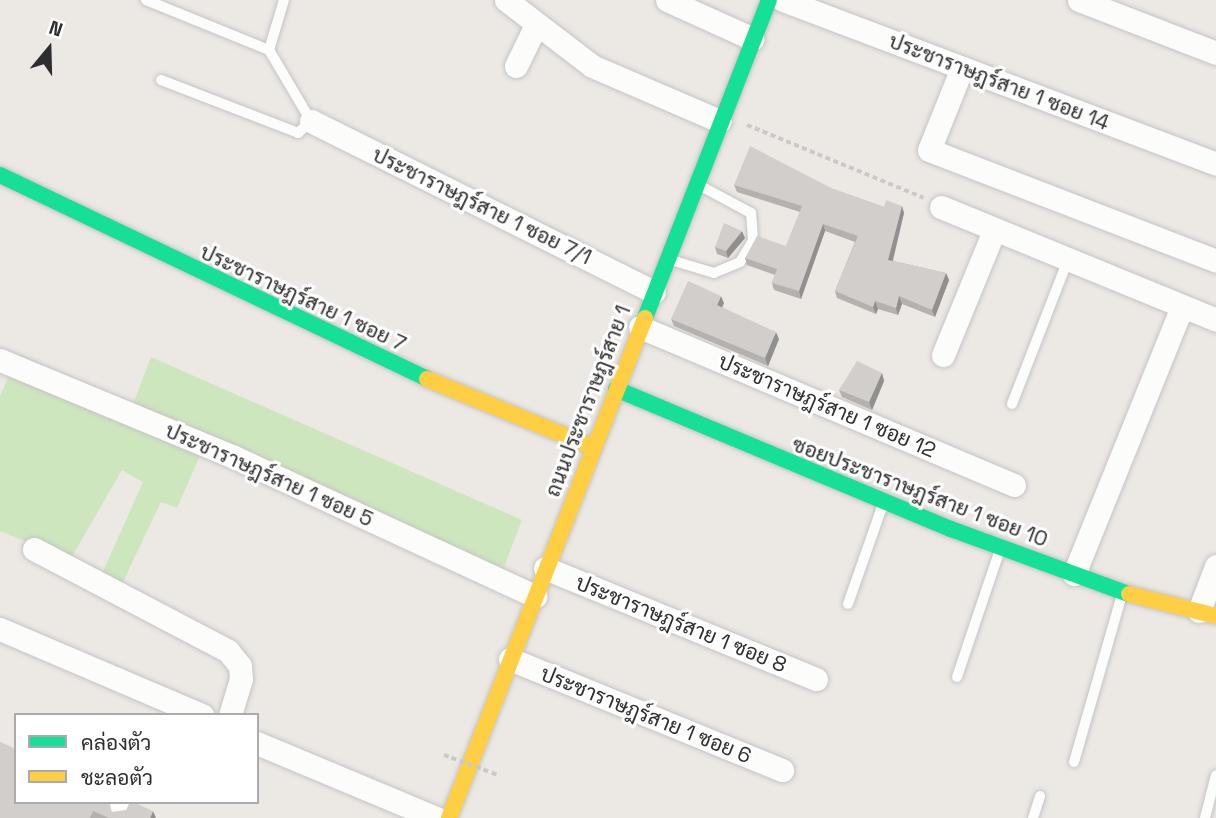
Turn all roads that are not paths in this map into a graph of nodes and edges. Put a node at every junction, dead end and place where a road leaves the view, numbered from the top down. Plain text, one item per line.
1 (146, 0) edge
2 (284, 0) edge
3 (506, 0) edge
4 (667, 0) edge
5 (769, 0) edge
6 (783, 0) edge
7 (1079, 0) edge
8 (534, 27) junction
9 (753, 39) junction
10 (269, 50) junction
11 (1216, 53) edge
12 (516, 65) dead end
13 (961, 68) junction
14 (161, 80) dead end
15 (721, 118) junction
16 (311, 121) junction
17 (1216, 164) edge
18 (0, 175) edge
19 (696, 184) junction
20 (941, 207) road end
21 (993, 233) junction
22 (667, 258) junction
23 (1067, 261) junction
24 (1216, 261) edge
25 (654, 292) junction
26 (1182, 307) junction
27 (1216, 320) edge
28 (640, 327) junction
29 (943, 355) dead end
30 (0, 360) edge
31 (616, 388) junction
32 (1012, 404) dead end
33 (593, 447) junction
34 (1014, 485) dead end
35 (884, 501) junction
36 (1000, 546) junction
37 (34, 549) dead end
38 (1216, 566) edge
39 (545, 568) junction
40 (1074, 574) junction
41 (1122, 592) junction
42 (535, 596) junction
43 (848, 604) dead end
44 (1208, 613) edge
45 (0, 629) edge
46 (510, 660) junction
47 (957, 677) dead end
48 (816, 679) dead end
49 (197, 713) edge
50 (231, 713) edge
51 (259, 744) edge
52 (1074, 762) dead end
53 (782, 770) dead end
54 (1216, 775) edge
55 (1040, 796) dead end
56 (436, 818) edge
57 (449, 818) edge
58 (1033, 818) edge
59 (1205, 818) edge

1 - 10 lane
2 - 10 lane
3 - 8 street
4 - 9 street
5 - 9 street, ถนนประชาราษฎร์สาย 1
6 - 13 street, ประชาราษฎร์สาย 1 ซอย 14
7 - 11 street
8 - 12 street
8 - 15 street
9 - 15 street, ถนนประชาราษฎร์สาย 1
10 - 16 lane
13 - 17 street, ประชาราษฎร์สาย 1 ซอย 14
13 - 24 street
14 - 16 lane
15 - 19 street, ถนนประชาราษฎร์สาย 1
16 - 25 street, ประชาราษฎร์สาย 1 ซอย 7/1
18 - 33 street, ประชาราษฎร์สาย 1 ซอย 7
19 - 22 street, ถนนประชาราษฎร์สาย 1
19 - 22 lane
20 - 21 street
21 - 23 street
21 - 29 street
22 - 25 street, ถนนประชาราษฎร์สาย 1
23 - 26 street
23 - 32 lane
25 - 28 street, ถนนประชาราษฎร์สาย 1
26 - 27 street
26 - 40 street
28 - 31 street, ถนนประชาราษฎร์สาย 1
28 - 34 street, ประชาราษฎร์สาย 1 ซอย 12
30 - 42 street, ประชาราษฎร์สาย 1 ซอย 5
31 - 33 street, ถนนประชาราษฎร์สาย 1
31 - 35 street, ซอยประชาราษฎร์สาย 1 ซอย 10
33 - 39 street, ถนนประชาราษฎร์สาย 1
35 - 36 street, ซอยประชาราษฎร์สาย 1 ซอย 10
35 - 43 lane
36 - 40 street, ซอยประชาราษฎร์สาย 1 ซอย 10
36 - 47 lane
37 - 50 street
38 - 44 street
39 - 42 street, ถนนประชาราษฎร์สาย 1
39 - 48 street, ประชาราษฎร์สาย 1 ซอย 8
40 - 41 street, ซอยประชาราษฎร์สาย 1 ซอย 10
41 - 44 street, ซอยประชาราษฎร์สาย 1 ซอย 10
41 - 52 lane
42 - 46 street, ถนนประชาราษฎร์สาย 1
45 - 49 street
46 - 53 street, ประชาราษฎร์สาย 1 ซอย 6
46 - 57 street, ถนนประชาราษฎร์สาย 1
51 - 56 street
54 - 59 lane
55 - 58 lane

